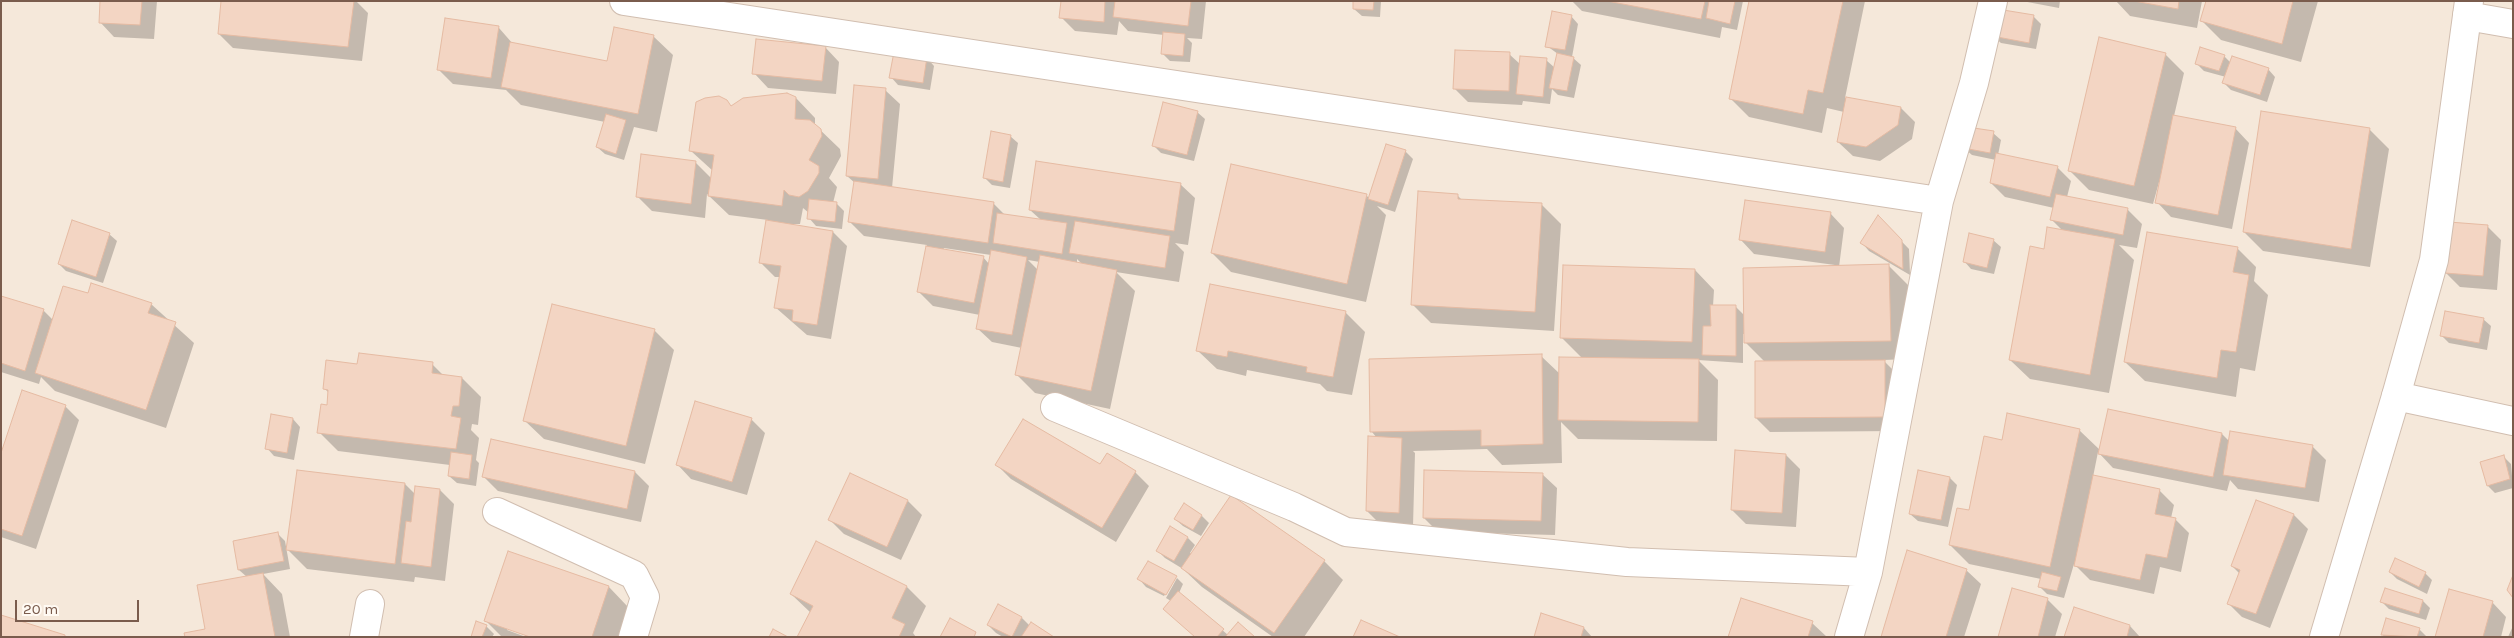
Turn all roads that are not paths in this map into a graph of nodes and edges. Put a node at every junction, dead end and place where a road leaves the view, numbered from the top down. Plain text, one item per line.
1 (624, 1) edge
2 (1993, 1) edge
3 (2468, 9) edge
4 (2513, 24) edge
5 (1938, 201) junction
6 (2396, 396) junction
7 (1055, 407) dead end
8 (2513, 421) edge
9 (497, 512) dead end
10 (1868, 572) junction
11 (370, 604) dead end
12 (364, 637) edge
13 (633, 637) edge
14 (1849, 637) edge
15 (2324, 637) edge

1 - 5 street
2 - 5 street
3 - 4 street
3 - 6 street
5 - 10 street
6 - 8 street
6 - 15 street
7 - 10 street
9 - 13 street
10 - 14 street
11 - 12 street

